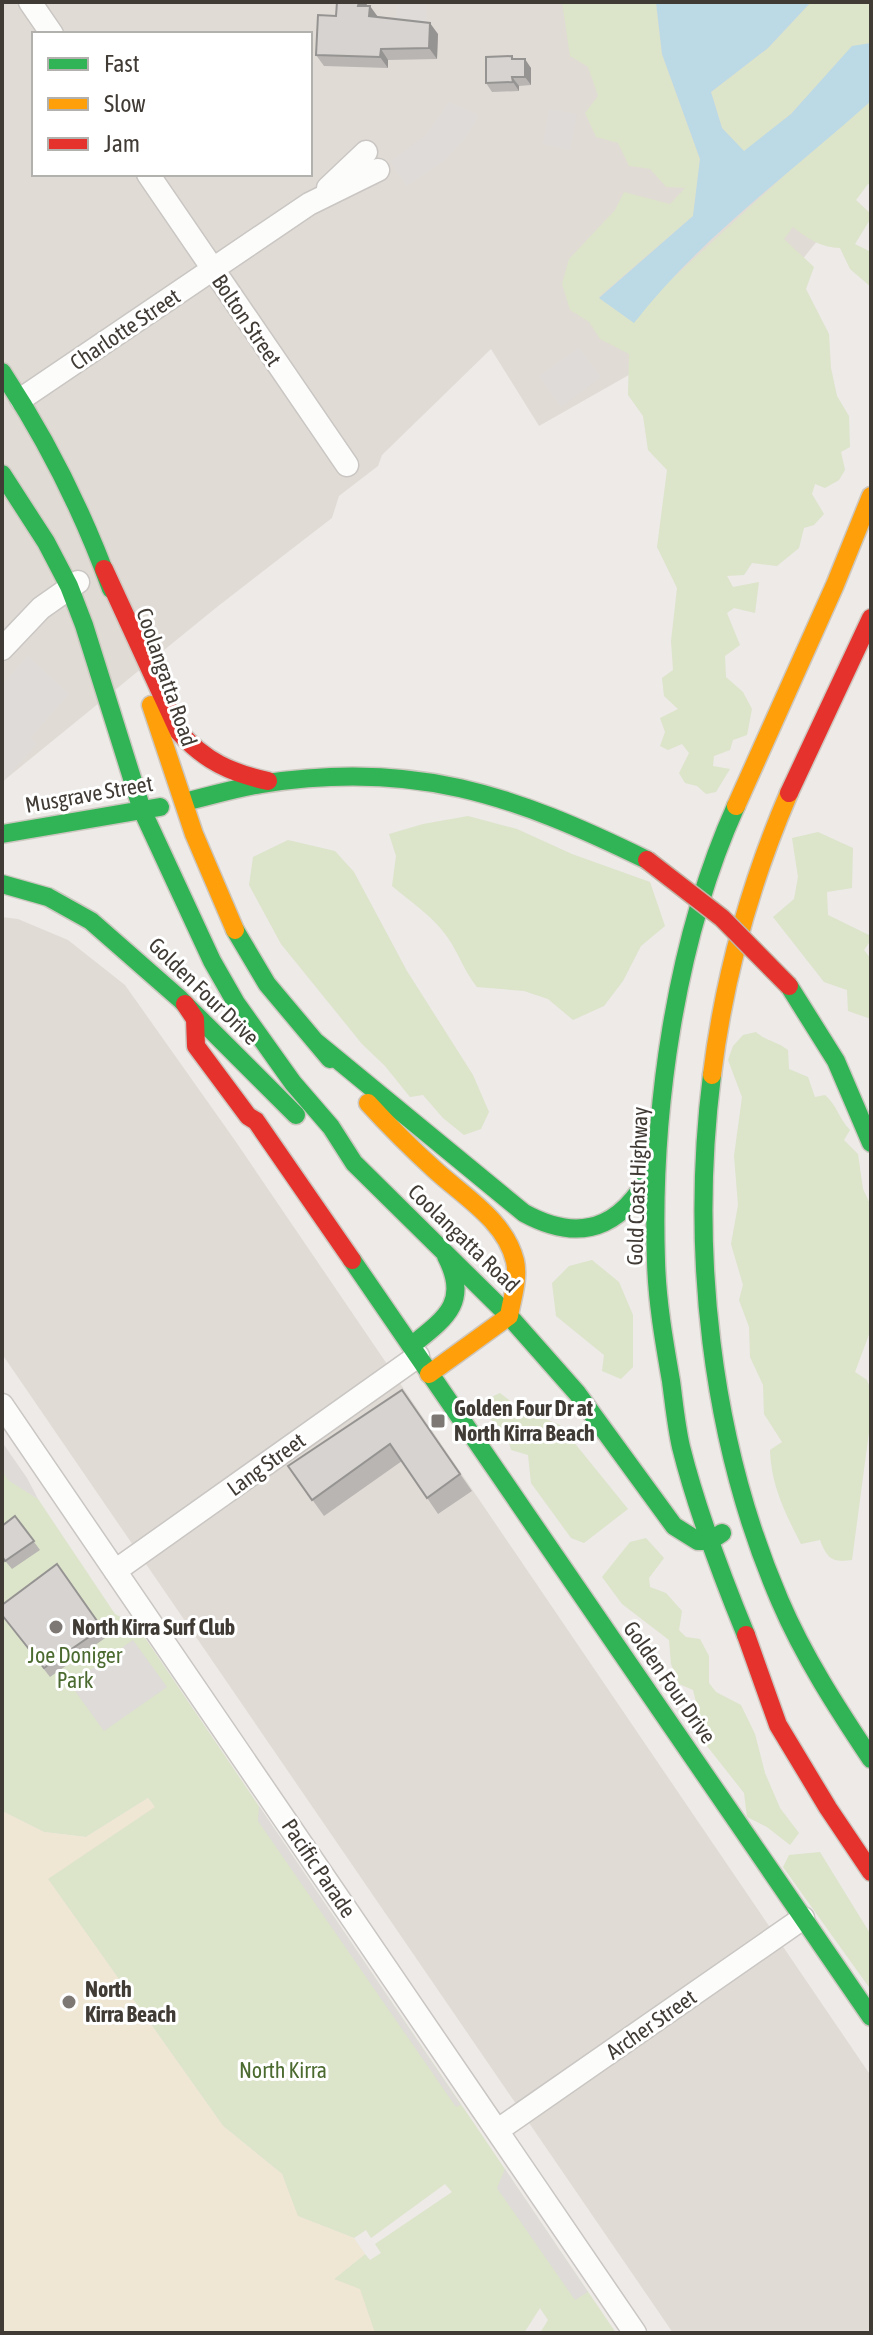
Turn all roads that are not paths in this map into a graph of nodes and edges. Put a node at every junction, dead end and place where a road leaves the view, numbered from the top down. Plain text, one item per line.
1 (30, 2) edge
2 (51, 32) edge
3 (372, 161) dead end
4 (149, 176) edge
5 (213, 270) junction
6 (2, 372) edge
7 (21, 399) junction
8 (2, 413) edge
9 (347, 465) dead end
10 (2, 474) edge
11 (871, 496) edge
12 (104, 569) junction
13 (69, 586) junction
14 (871, 618) edge
15 (2, 649) edge
16 (271, 782) junction
17 (184, 802) junction
18 (142, 810) junction
19 (2, 834) edge
20 (2, 884) edge
21 (185, 1004) junction
22 (316, 1042) junction
23 (871, 1143) edge
24 (657, 1160) junction
25 (354, 1163) junction
26 (438, 1245) junction
27 (509, 1316) junction
28 (419, 1359) junction
29 (2, 1405) edge
30 (725, 1420) junction
31 (630, 1467) junction
32 (711, 1542) junction
33 (683, 1556) dead end
34 (115, 1571) junction
35 (735, 1662) dead end
36 (778, 1725) junction
37 (871, 1759) edge
38 (871, 1872) edge
39 (803, 1918) junction
40 (871, 2017) edge
41 (498, 2130) junction
42 (635, 2333) edge

1 - 2 street
3 - 5 street, Charlotte Street
4 - 5 street, Bolton Street
5 - 7 street, Charlotte Street
5 - 9 street, Bolton Street
6 - 7 main road, Coolangatta Road
7 - 8 main road
7 - 12 main road, Coolangatta Road
10 - 13 main road, Coolangatta Road
11 - 24 main road, Gold Coast Highway
12 - 13 street
12 - 16 main road
12 - 17 main road, Coolangatta Road
13 - 15 street
13 - 18 main road, Coolangatta Road
14 - 30 main road
16 - 17 main road, Musgrave Street
16 - 23 main road, bridge
17 - 18 main road, Musgrave Street
17 - 22 main road, Coolangatta Road
18 - 19 main road, Musgrave Street
18 - 25 main road, Coolangatta Road
20 - 21 main road, Golden Four Drive
21 - 25 main road, Golden Four Drive
21 - 28 main road, Golden Four Drive
22 - 24 main road
22 - 27 main road, Coolangatta Road
24 - 32 main road, Gold Coast Highway
25 - 26 main road, Coolangatta Road
26 - 27 main road, Coolangatta Road
26 - 28 main road
27 - 28 main road
27 - 31 main road
28 - 34 street, Lang Street
28 - 39 main road, Golden Four Drive
29 - 34 street, Pacific Parade
30 - 32 main road
30 - 37 main road
31 - 32 main road
31 - 33 main road
32 - 36 main road, Gold Coast Highway
34 - 41 street, Pacific Parade
35 - 36 main road
36 - 38 main road, Gold Coast Highway
39 - 40 main road, Golden Four Drive
39 - 41 street, Archer Street
41 - 42 street, Pacific Parade

